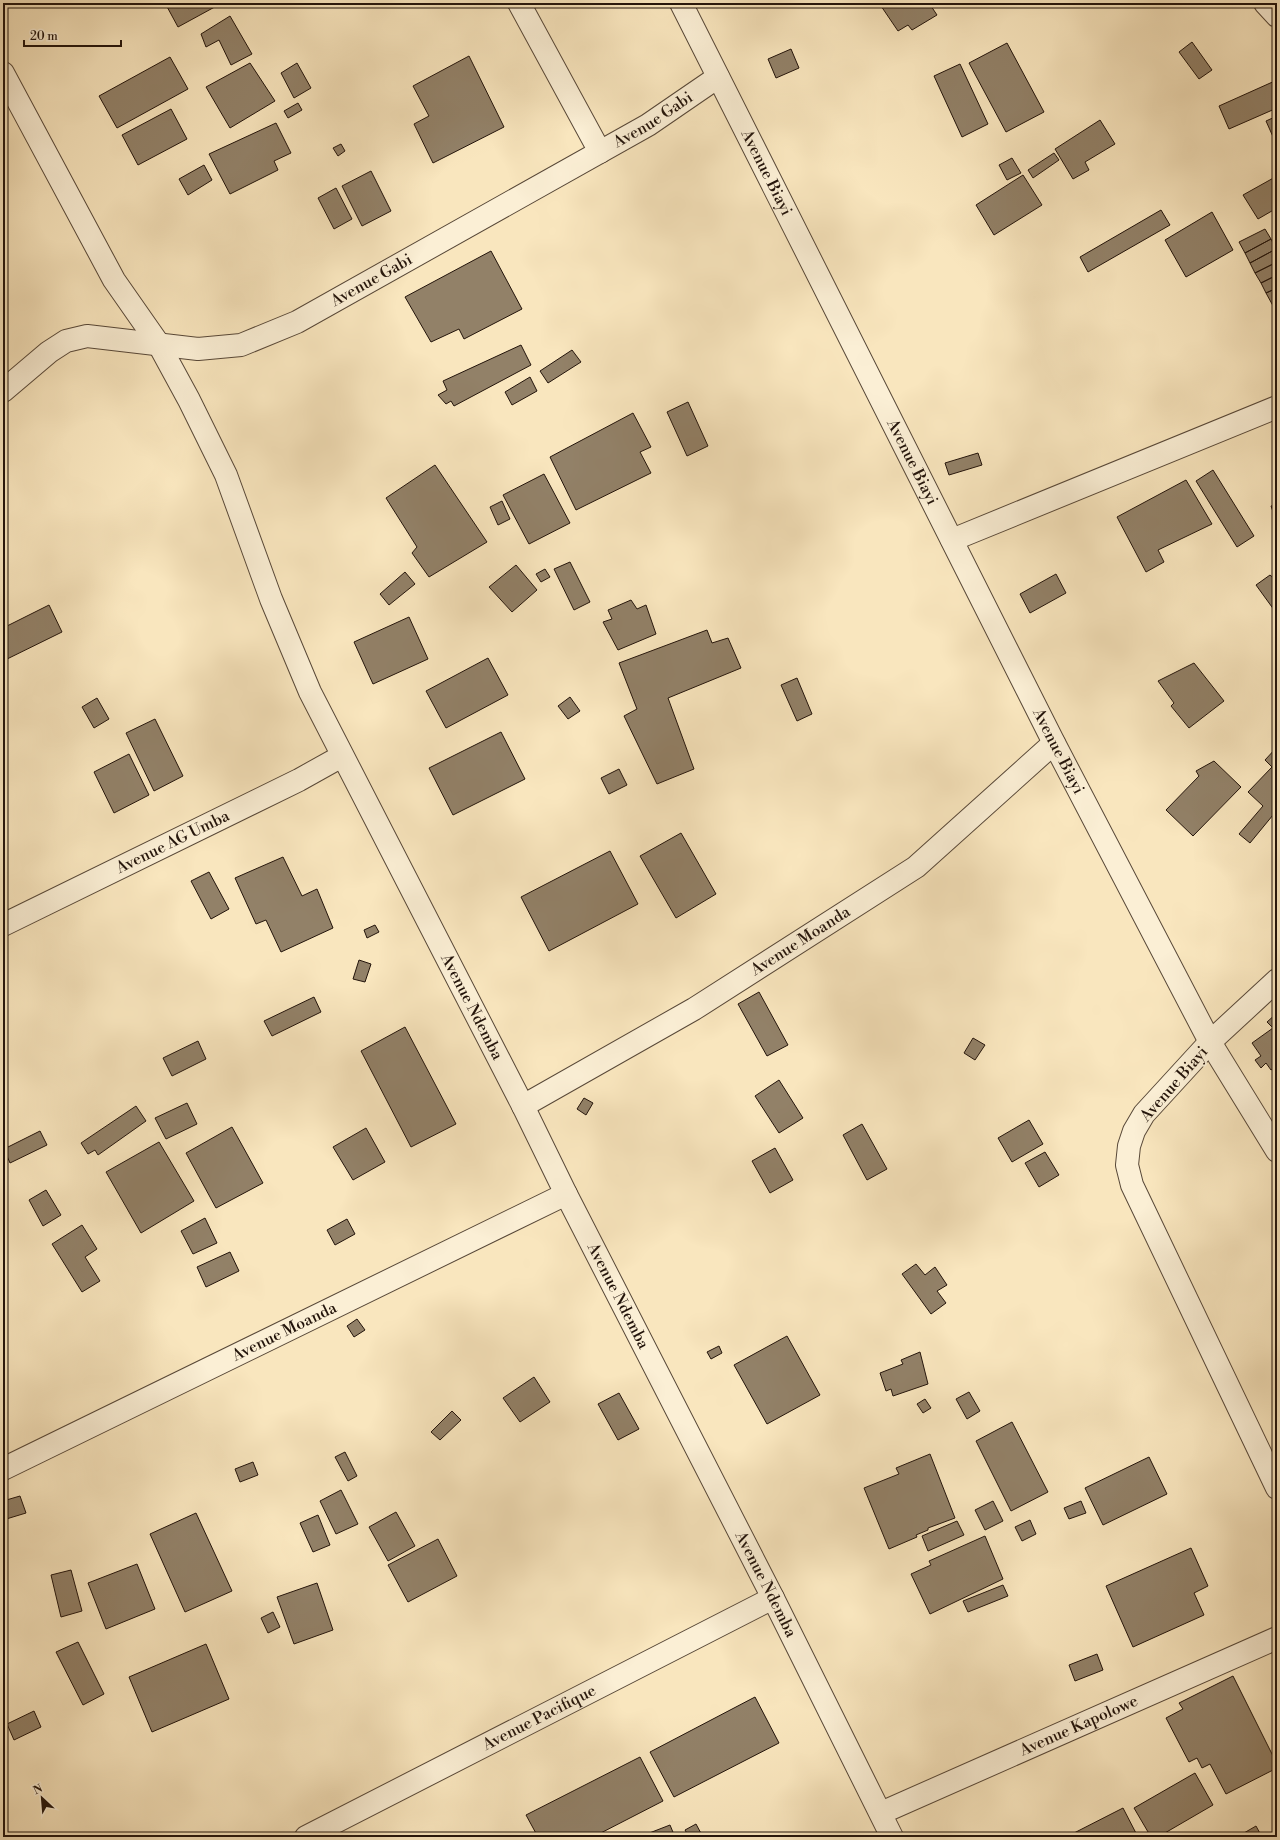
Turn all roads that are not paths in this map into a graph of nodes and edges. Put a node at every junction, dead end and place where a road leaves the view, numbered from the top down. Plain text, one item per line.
1 (519, 3) edge
2 (681, 3) edge
3 (1265, 3) edge
4 (1277, 16) edge
5 (3, 73) edge
6 (718, 77) junction
7 (600, 152) junction
8 (158, 343) junction
9 (3, 391) edge
10 (1277, 407) edge
11 (952, 540) junction
12 (1054, 743) junction
13 (342, 756) junction
14 (3, 925) edge
15 (1277, 980) edge
16 (1210, 1042) junction
17 (523, 1106) junction
18 (1277, 1151) edge
19 (566, 1194) junction
20 (3, 1469) edge
21 (1277, 1488) edge
22 (773, 1598) junction
23 (1277, 1638) edge
24 (881, 1813) junction
25 (306, 1837) edge
26 (892, 1837) edge

1 - 7 street
2 - 6 street, Avenue Biayi
3 - 4 street
5 - 8 street, Avenue Ndemba
6 - 7 street, Avenue Gabi
6 - 11 street, Avenue Biayi
7 - 8 street, Avenue Gabi
8 - 9 street, Avenue Gabi
8 - 13 street, Avenue Ndemba
10 - 11 street
11 - 12 street, Avenue Biayi
12 - 16 street, Avenue Biayi
12 - 17 street, Avenue Moanda
13 - 14 street, Avenue AG Umba
13 - 17 street, Avenue Ndemba
15 - 16 street
16 - 18 street
16 - 21 street, Avenue Biayi
17 - 19 street, Avenue Ndemba
19 - 20 street, Avenue Moanda
19 - 22 street, Avenue Ndemba
22 - 24 street, Avenue Ndemba
22 - 25 street, Avenue Pacifique
23 - 24 street, Avenue Kapolowe
24 - 26 street, Avenue Ndemba

